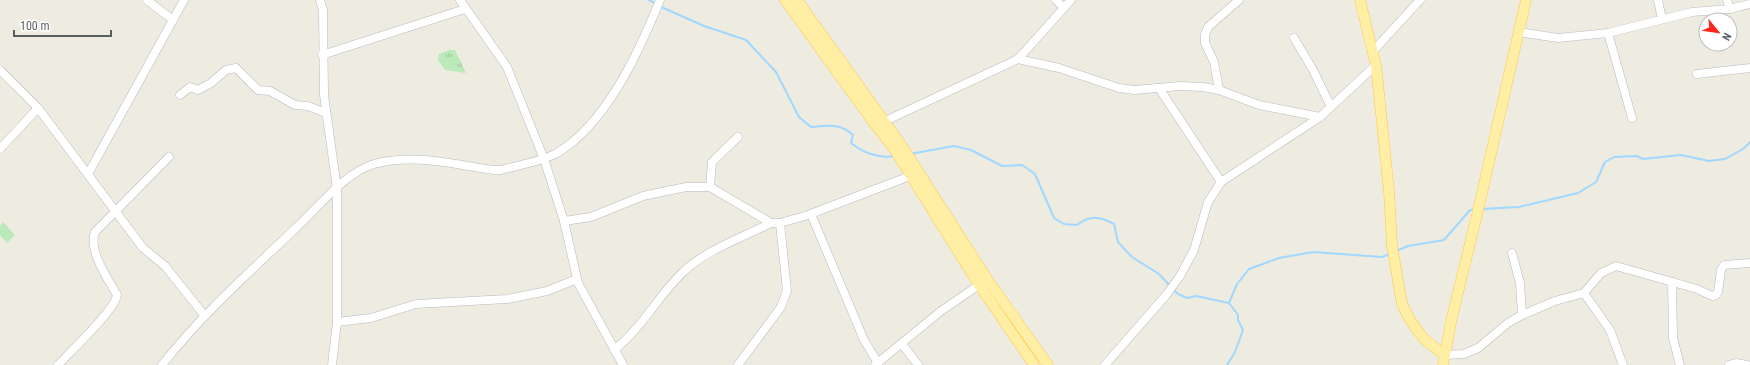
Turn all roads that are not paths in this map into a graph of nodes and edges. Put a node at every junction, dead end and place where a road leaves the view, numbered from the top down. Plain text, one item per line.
1 (147, 0) edge
2 (184, 0) edge
3 (320, 0) edge
4 (460, 0) edge
5 (659, 0) edge
6 (785, 0) edge
7 (797, 0) edge
8 (1056, 0) edge
9 (1071, 0) edge
10 (1240, 0) edge
11 (1360, 0) edge
12 (1420, 0) edge
13 (1526, 0) edge
14 (1658, 0) edge
15 (1727, 0) edge
16 (1750, 4) edge
17 (1064, 8) junction
18 (465, 9) junction
19 (1730, 9) junction
20 (1662, 19) junction
21 (174, 20) junction
22 (810, 27) junction
23 (1518, 32) junction
24 (1608, 32) junction
25 (1294, 38) dead end
26 (1374, 50) junction
27 (322, 55) junction
28 (1018, 59) junction
29 (1376, 65) junction
30 (1750, 68) edge
31 (0, 70) edge
32 (1697, 74) dead end
33 (1159, 88) junction
34 (1219, 90) junction
35 (180, 95) dead end
36 (1331, 107) junction
37 (38, 108) junction
38 (326, 113) junction
39 (1320, 117) junction
40 (1632, 118) dead end
41 (883, 122) junction
42 (738, 137) dead end
43 (898, 147) junction
44 (0, 149) edge
45 (169, 157) dead end
46 (544, 159) junction
47 (908, 164) junction
48 (88, 174) junction
49 (910, 176) junction
50 (1221, 182) junction
51 (710, 187) junction
52 (337, 189) junction
53 (932, 204) junction
54 (116, 212) junction
55 (811, 214) junction
56 (564, 222) junction
57 (771, 223) junction
58 (780, 223) junction
59 (1512, 253) dead end
60 (1750, 263) edge
61 (577, 279) junction
62 (1672, 282) junction
63 (979, 285) junction
64 (1584, 292) junction
65 (1522, 314) junction
66 (204, 315) junction
67 (337, 322) junction
68 (902, 344) junction
69 (614, 350) junction
70 (1443, 360) edge
71 (876, 364) edge
72 (58, 365) edge
73 (162, 365) edge
74 (332, 365) edge
75 (623, 365) edge
76 (738, 365) edge
77 (918, 365) edge
78 (1034, 365) edge
79 (1048, 365) edge
80 (1105, 365) edge
81 (1623, 365) edge
82 (1680, 365) edge
83 (1729, 365) edge
84 (1747, 365) edge

1 - 21 street
2 - 21 street
3 - 27 street
4 - 18 street
5 - 46 street
6 - 22 main road
7 - 22 main road
8 - 17 street
9 - 17 street
10 - 34 street
11 - 26 main road
12 - 26 street
13 - 23 main road
14 - 20 street
15 - 19 street
16 - 19 street
17 - 28 street
18 - 27 street
18 - 46 street
19 - 20 street
20 - 24 street
21 - 48 street
22 - 41 main road
22 - 43 main road
23 - 24 street
23 - 70 main road
24 - 40 street
25 - 36 street
26 - 29 main road
27 - 38 street
28 - 33 street
28 - 41 street
29 - 36 street
29 - 70 main road
30 - 32 street
31 - 37 street
33 - 34 street
33 - 50 street
34 - 39 street
35 - 38 street
36 - 39 street
37 - 44 street
37 - 48 street
38 - 52 street
39 - 50 street
41 - 43 main road
42 - 51 street
43 - 47 main road
45 - 54 street
46 - 52 street
46 - 56 street
47 - 49 main road
47 - 53 main road
48 - 54 street
49 - 53 main road
49 - 55 street
50 - 80 street
51 - 56 street
51 - 57 street
52 - 66 street
52 - 67 street
53 - 63 main road
53 - 79 main road
54 - 66 street
54 - 72 street
55 - 58 street
55 - 71 street
56 - 61 street
57 - 58 street
57 - 69 street
58 - 76 street
59 - 65 street
60 - 62 street
61 - 67 street
61 - 69 street
62 - 64 street
62 - 82 street
63 - 68 street
63 - 78 main road
64 - 65 street
64 - 81 street
65 - 70 street
66 - 73 street
67 - 74 street
68 - 71 street
68 - 77 street
69 - 75 street
83 - 84 street

